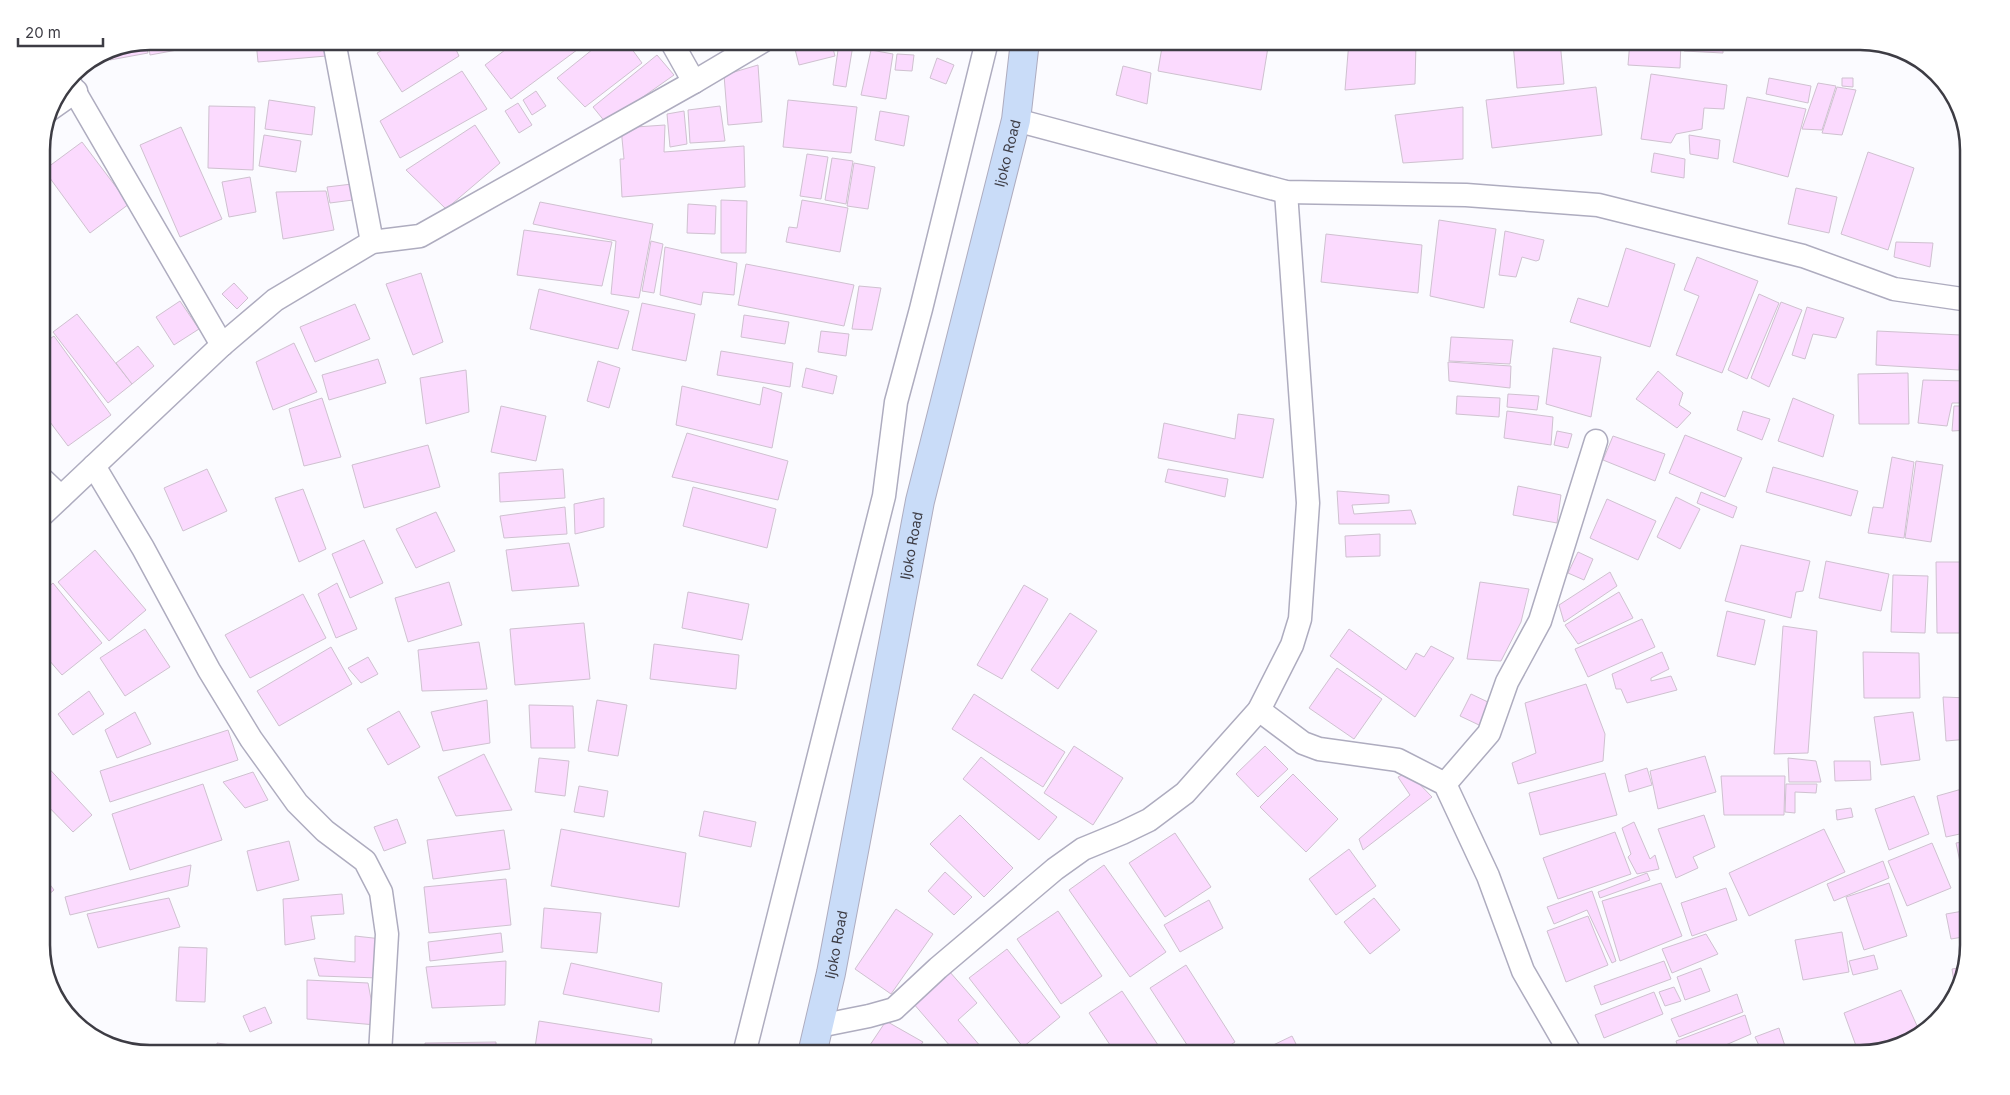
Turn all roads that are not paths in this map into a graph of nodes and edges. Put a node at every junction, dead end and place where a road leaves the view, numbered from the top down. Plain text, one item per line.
1 (336, 50) edge
2 (676, 50) edge
3 (748, 50) edge
4 (984, 50) edge
5 (1023, 50) edge
6 (694, 82) junction
7 (73, 87) edge
8 (1016, 120) junction
9 (1286, 192) junction
10 (372, 242) junction
11 (1960, 299) edge
12 (222, 345) junction
13 (1596, 441) dead end
14 (94, 466) junction
15 (50, 486) edge
16 (61, 496) junction
17 (50, 508) edge
18 (1259, 710) junction
19 (1445, 784) junction
20 (819, 1026) junction
21 (381, 1045) edge
22 (746, 1045) edge
23 (814, 1045) edge
24 (1566, 1045) edge

1 - 10 street
2 - 6 street
3 - 6 street
4 - 22 street
5 - 8 main road, Ijoko Road
6 - 10 street
7 - 12 street
8 - 9 street
8 - 20 main road, Ijoko Road
9 - 11 street
9 - 18 street
10 - 12 street
12 - 14 street
13 - 19 street
14 - 16 street
14 - 21 street
15 - 16 street
16 - 17 street
18 - 19 street
18 - 20 street
19 - 24 street
20 - 23 main road, Ijoko Road

